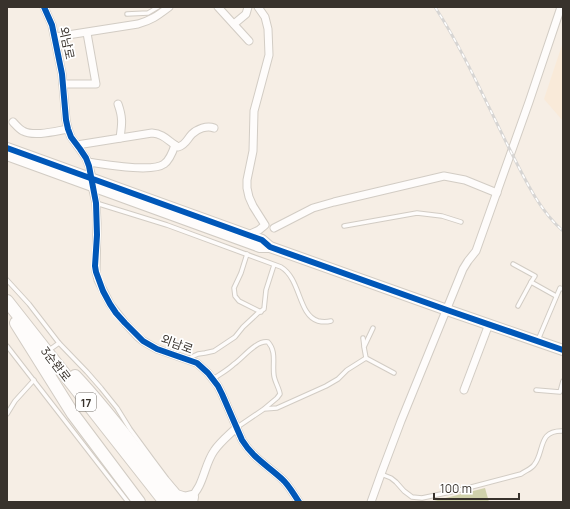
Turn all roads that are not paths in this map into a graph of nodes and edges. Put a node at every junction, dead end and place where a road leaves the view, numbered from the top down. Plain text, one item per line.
1 (44, 7) edge
2 (158, 7) edge
3 (169, 7) edge
4 (218, 7) edge
5 (248, 7) edge
6 (258, 7) edge
7 (561, 7) edge
8 (127, 14) dead end
9 (234, 24) junction
10 (87, 32) junction
11 (55, 37) junction
12 (249, 40) dead end
13 (63, 84) junction
14 (118, 104) dead end
15 (13, 122) dead end
16 (214, 128) dead end
17 (68, 129) junction
18 (120, 138) junction
19 (78, 145) junction
20 (175, 145) junction
21 (7, 148) edge
22 (7, 155) edge
23 (88, 162) junction
24 (91, 174) dead end
25 (93, 190) dead end
26 (497, 193) junction
27 (96, 203) junction
28 (177, 213) junction
29 (461, 222) dead end
30 (344, 226) dead end
31 (173, 227) junction
32 (274, 228) dead end
33 (248, 235) junction
34 (270, 247) junction
35 (247, 254) junction
36 (274, 264) junction
37 (513, 264) dead end
38 (7, 280) edge
39 (532, 282) junction
40 (563, 289) edge
41 (556, 296) junction
42 (7, 301) edge
43 (518, 306) dead end
44 (447, 310) junction
45 (7, 312) edge
46 (261, 312) junction
47 (18, 321) junction
48 (331, 322) dead end
49 (489, 324) junction
50 (373, 328) dead end
51 (363, 338) dead end
52 (538, 341) junction
53 (59, 343) junction
54 (7, 346) edge
55 (364, 347) junction
56 (52, 348) dead end
57 (563, 350) edge
58 (366, 358) junction
59 (187, 359) junction
60 (30, 365) dead end
61 (25, 369) junction
62 (394, 372) dead end
63 (213, 379) junction
64 (34, 380) junction
65 (563, 381) edge
66 (464, 390) dead end
67 (536, 390) dead end
68 (264, 409) junction
69 (7, 414) edge
70 (236, 428) junction
71 (563, 431) edge
72 (381, 474) junction
73 (170, 500) edge
74 (191, 501) edge
75 (128, 502) edge
76 (139, 502) edge
77 (156, 502) edge
78 (299, 502) edge
79 (371, 502) edge

1 - 11 street, 외남로
2 - 8 lane
3 - 10 street
4 - 9 street
5 - 9 street
6 - 33 street
7 - 26 street
9 - 12 street
10 - 11 street
10 - 13 street
11 - 13 street, 외남로
13 - 17 street, 외남로
14 - 18 street
15 - 17 street
16 - 20 street
17 - 19 street, 외남로
18 - 19 street
18 - 20 street
19 - 23 street, 외남로
20 - 23 street
21 - 28 street
22 - 28 street
23 - 24 street, 외남로
25 - 27 street, 외남로
26 - 32 street
26 - 44 street
27 - 31 lane
27 - 59 street, 외남로
28 - 31 lane
28 - 33 street
28 - 34 street
29 - 30 lane
31 - 35 lane
33 - 34 street
34 - 44 street
35 - 36 lane
35 - 46 lane
36 - 46 lane
36 - 48 lane
37 - 39 lane
38 - 53 lane
39 - 41 lane
39 - 43 lane
40 - 41 lane
41 - 52 lane
42 - 47 highway, 3순환로 / 17
44 - 49 street
44 - 72 street
45 - 47 highway, 3순환로 / 17
46 - 59 lane
47 - 73 highway, 3순환로 / 17
47 - 76 highway
47 - 77 highway, 3순환로 / 17
49 - 52 street
49 - 66 street
50 - 55 lane
51 - 55 lane
52 - 57 street
53 - 56 lane
53 - 74 lane
54 - 61 lane
55 - 58 lane
58 - 62 lane
58 - 68 lane
59 - 63 street, 외남로
60 - 61 lane
61 - 64 lane
63 - 68 lane
63 - 70 street, 외남로
64 - 69 lane
64 - 75 lane
65 - 67 lane
68 - 70 lane
70 - 74 street
70 - 78 street, 외남로
71 - 72 lane
72 - 79 street
73 - 74 highway

